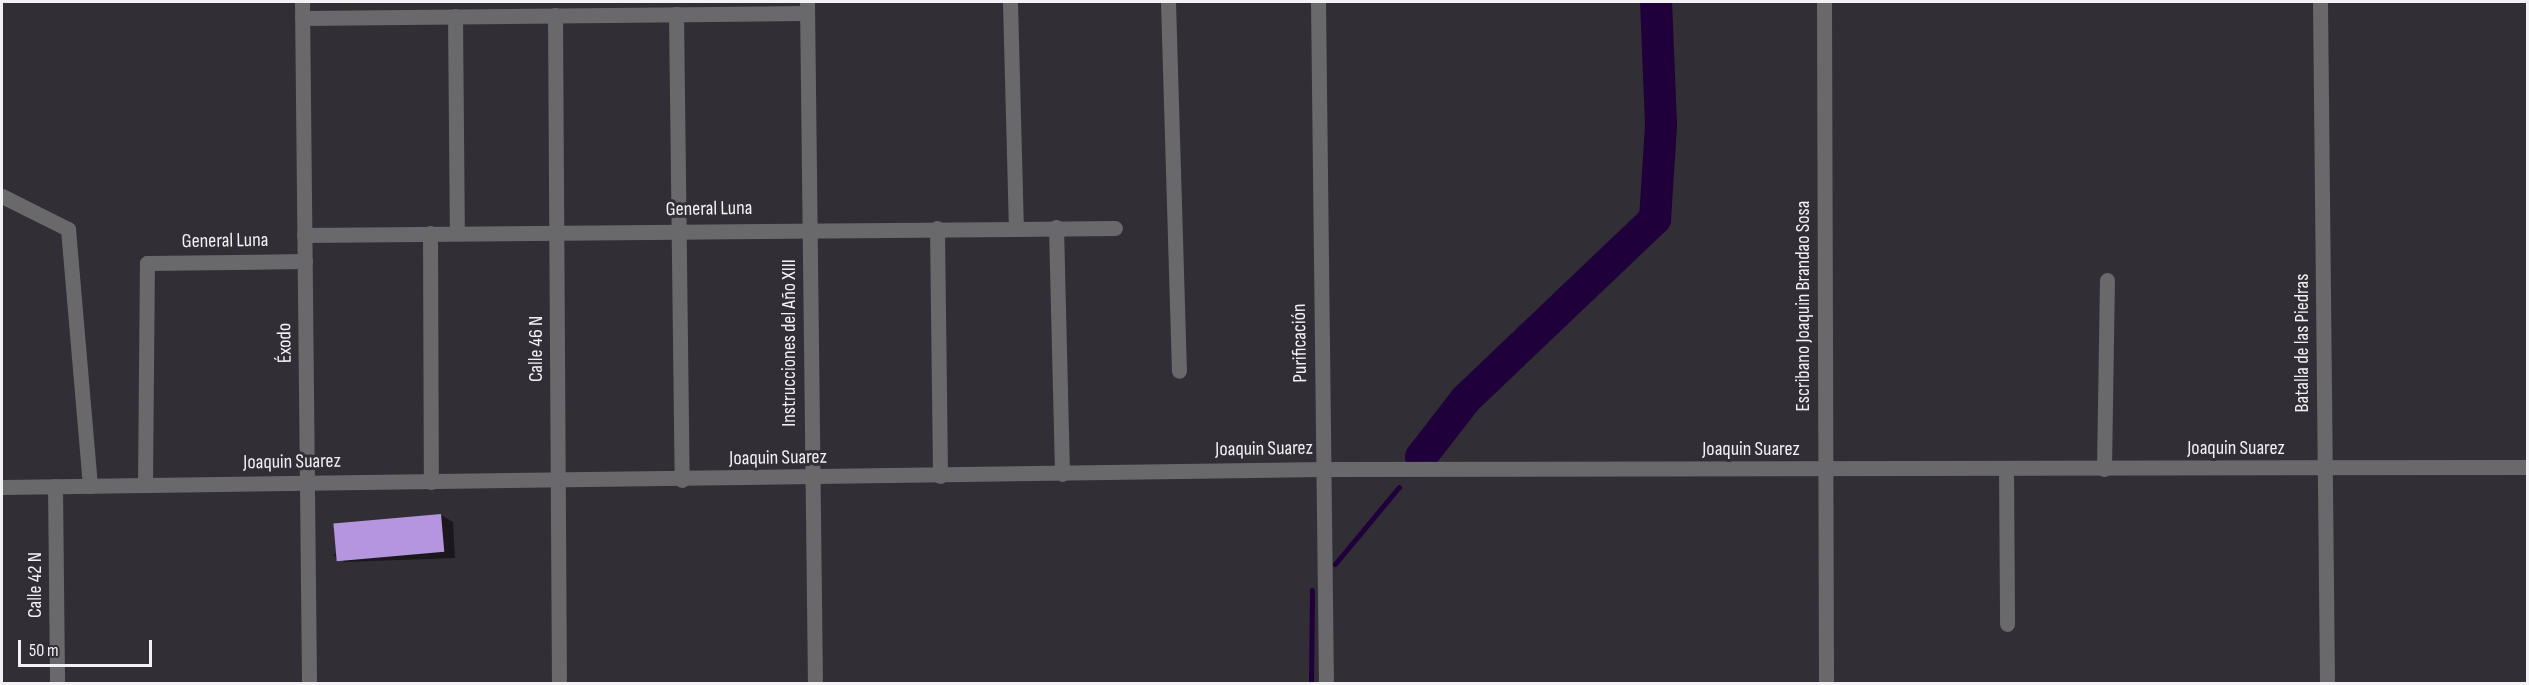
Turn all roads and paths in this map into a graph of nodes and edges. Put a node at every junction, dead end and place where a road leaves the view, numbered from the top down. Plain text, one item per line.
1 (302, 2) edge
2 (1010, 2) edge
3 (1168, 2) edge
4 (1318, 2) edge
5 (1824, 2) edge
6 (2320, 2) edge
7 (807, 7) edge
8 (676, 14) junction
9 (555, 15) junction
10 (455, 16) junction
11 (302, 18) junction
12 (2, 196) edge
13 (1016, 227) junction
14 (1056, 227) junction
15 (937, 228) junction
16 (1115, 228) dead end
17 (809, 229) junction
18 (679, 231) junction
19 (557, 232) junction
20 (430, 233) junction
21 (458, 233) junction
22 (304, 235) junction
23 (305, 261) junction
24 (2107, 280) dead end
25 (1179, 371) dead end
26 (2528, 467) edge
27 (1323, 469) junction
28 (2006, 469) junction
29 (2104, 469) junction
30 (2324, 469) junction
31 (1823, 471) junction
32 (1062, 474) junction
33 (940, 476) junction
34 (811, 479) junction
35 (682, 480) junction
36 (557, 481) junction
37 (431, 482) junction
38 (307, 483) junction
39 (145, 485) junction
40 (55, 486) junction
41 (90, 486) junction
42 (2, 487) edge
43 (2007, 624) dead end
44 (57, 684) edge
45 (309, 684) edge
46 (559, 684) edge
47 (815, 684) edge
48 (1326, 684) edge
49 (1826, 684) edge
50 (2327, 684) edge

1 - 11 street, Éxodo
2 - 13 street
3 - 25 street
4 - 27 street, Purificación
5 - 31 street, Escribano Joaquin Brandao Sosa
6 - 30 street, Batalla de las Piedras
7 - 8 street
7 - 17 street, Instrucciones del Año XIII
8 - 9 street
8 - 18 street
9 - 10 street
9 - 19 street, Calle 46 N
10 - 11 street
10 - 21 street
11 - 22 street, Éxodo
12 - 41 street
13 - 14 street, General Luna
13 - 15 street, General Luna
14 - 16 street, General Luna
14 - 32 street
15 - 17 street, General Luna
15 - 33 street
17 - 18 street, General Luna
17 - 34 street, Instrucciones del Año XIII
18 - 19 street, General Luna
18 - 35 street
19 - 21 street, General Luna
19 - 36 street, Calle 46 N
20 - 21 street, General Luna
20 - 22 street, General Luna
20 - 37 street
22 - 23 street, Éxodo
23 - 38 street, Éxodo
23 - 39 street, General Luna
24 - 29 street
26 - 30 street, Joaquin Suarez
27 - 31 street, Joaquin Suarez
27 - 32 street, Joaquin Suarez
27 - 48 street, Purificación
28 - 29 street, Joaquin Suarez
28 - 31 street, Joaquin Suarez
28 - 43 street
29 - 30 street, Joaquin Suarez
30 - 50 street, Batalla de las Piedras
31 - 49 street, Escribano Joaquin Brandao Sosa
32 - 33 street, Joaquin Suarez
33 - 34 street, Joaquin Suarez
34 - 35 street, Joaquin Suarez
34 - 47 street, Instrucciones del Año XIII
35 - 36 street, Joaquin Suarez
36 - 37 street, Joaquin Suarez
36 - 46 street, Calle 46 N
37 - 38 street, Joaquin Suarez
38 - 39 street, Joaquin Suarez
38 - 45 street, Éxodo
39 - 41 street, Joaquin Suarez
40 - 41 street, Joaquin Suarez
40 - 42 street, Joaquin Suarez
40 - 44 street, Calle 42 N

